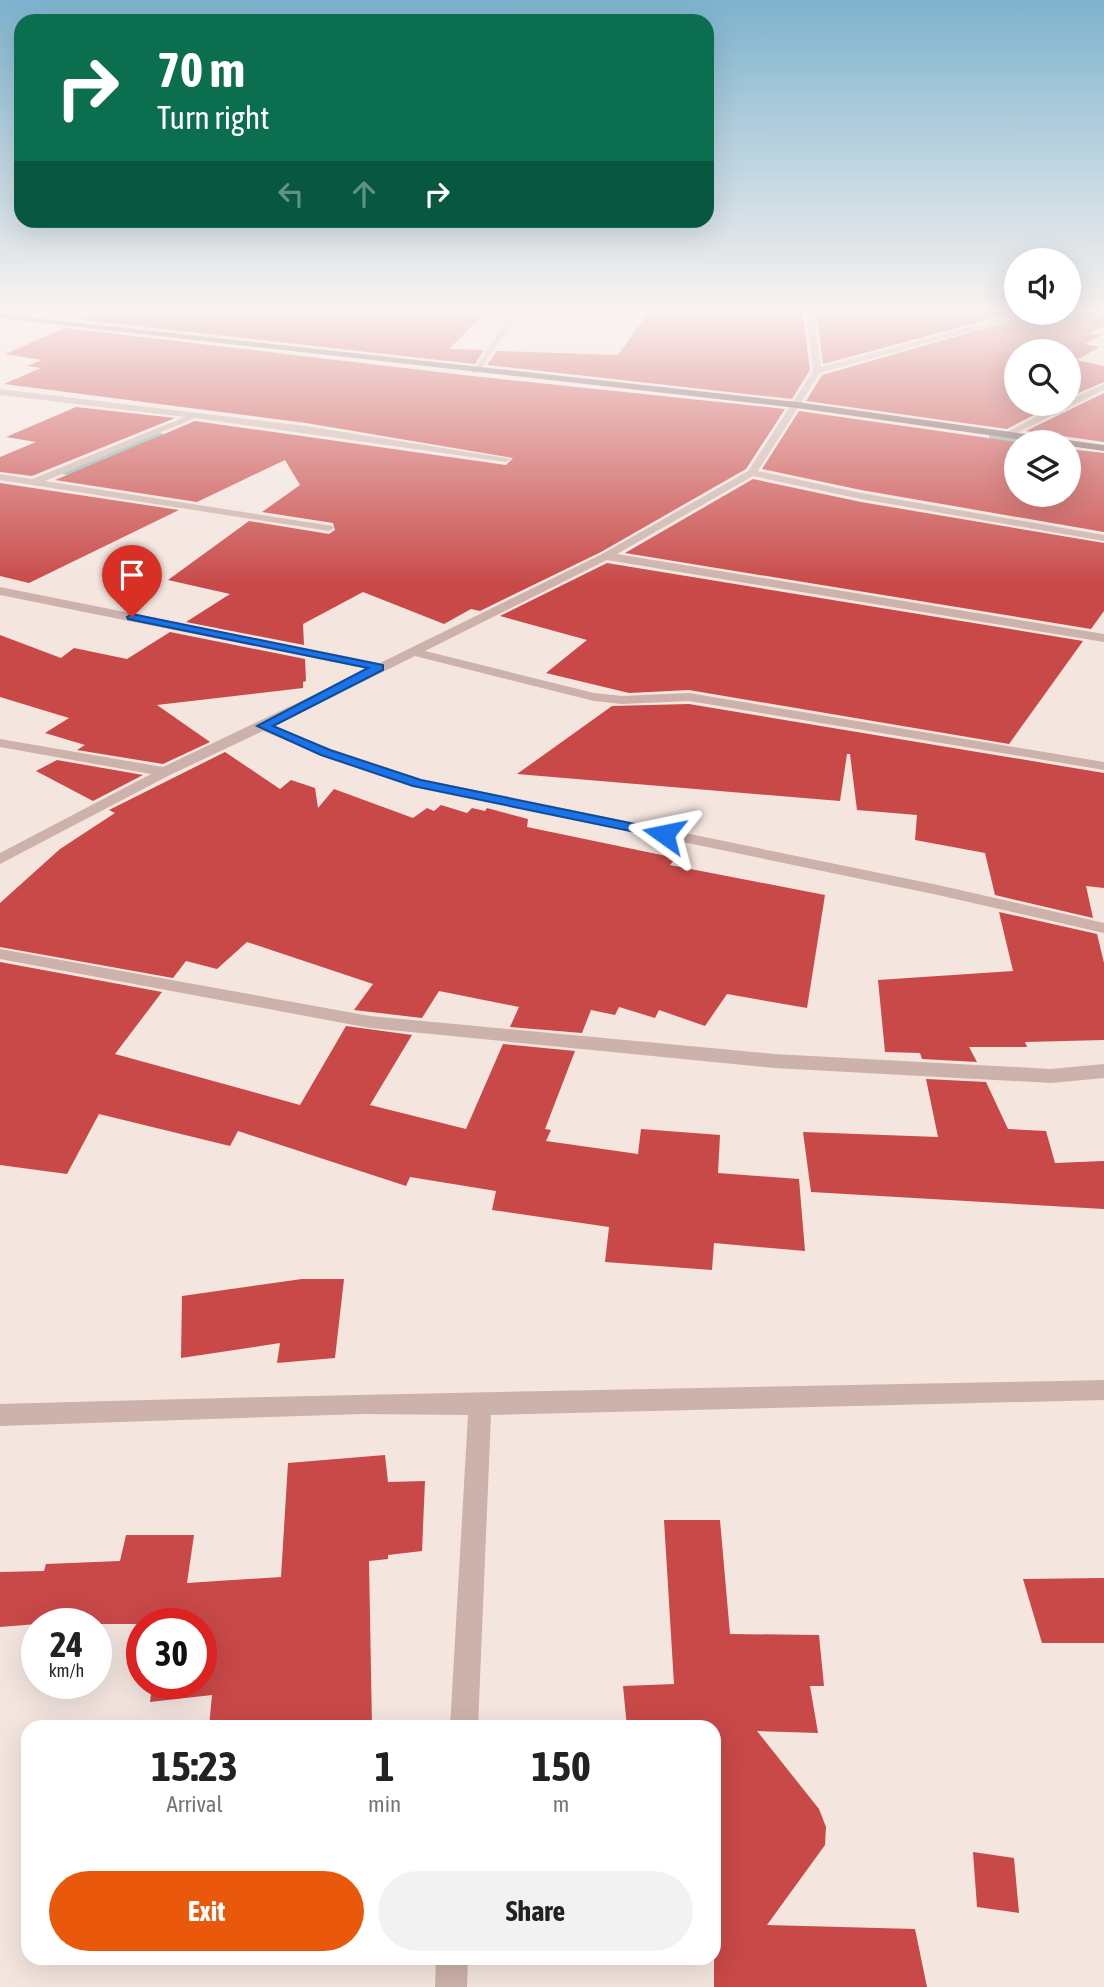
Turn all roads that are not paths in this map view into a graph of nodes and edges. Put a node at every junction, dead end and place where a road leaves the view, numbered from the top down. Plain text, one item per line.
1 (62, 401) edge
2 (757, 401) edge
3 (800, 401) edge
4 (797, 405) junction
5 (1045, 416) edge
6 (194, 417) junction
7 (1016, 430) edge
8 (1004, 433) edge
9 (1081, 445) edge
10 (1104, 448) edge
11 (506, 459) dead end
12 (752, 473) junction
13 (0, 477) edge
14 (36, 481) junction
15 (329, 528) dead end
16 (1104, 538) edge
17 (607, 556) junction
18 (0, 592) edge
19 (1104, 638) edge
20 (412, 651) junction
21 (379, 667) junction
22 (263, 726) junction
23 (0, 743) edge
24 (1104, 766) edge
25 (165, 772) junction
26 (0, 859) edge
27 (1104, 929) edge
28 (0, 954) edge
29 (1104, 1071) edge
30 (1104, 1390) edge
31 (480, 1405) junction
32 (0, 1415) edge
33 (464, 1720) edge
34 (452, 1965) edge
35 (451, 1987) edge

1 - 6 street
2 - 4 main road
3 - 4 street
4 - 8 main road
4 - 12 street
5 - 7 street
6 - 11 street
6 - 14 street
9 - 10 main road
12 - 16 street
12 - 17 street
13 - 14 street
14 - 15 street
17 - 19 street
17 - 20 street
18 - 21 street
20 - 21 street
20 - 24 street
21 - 22 street
22 - 25 street
22 - 27 street
23 - 25 street
25 - 26 street
28 - 29 street
30 - 31 street
31 - 32 street
31 - 33 street
34 - 35 street

